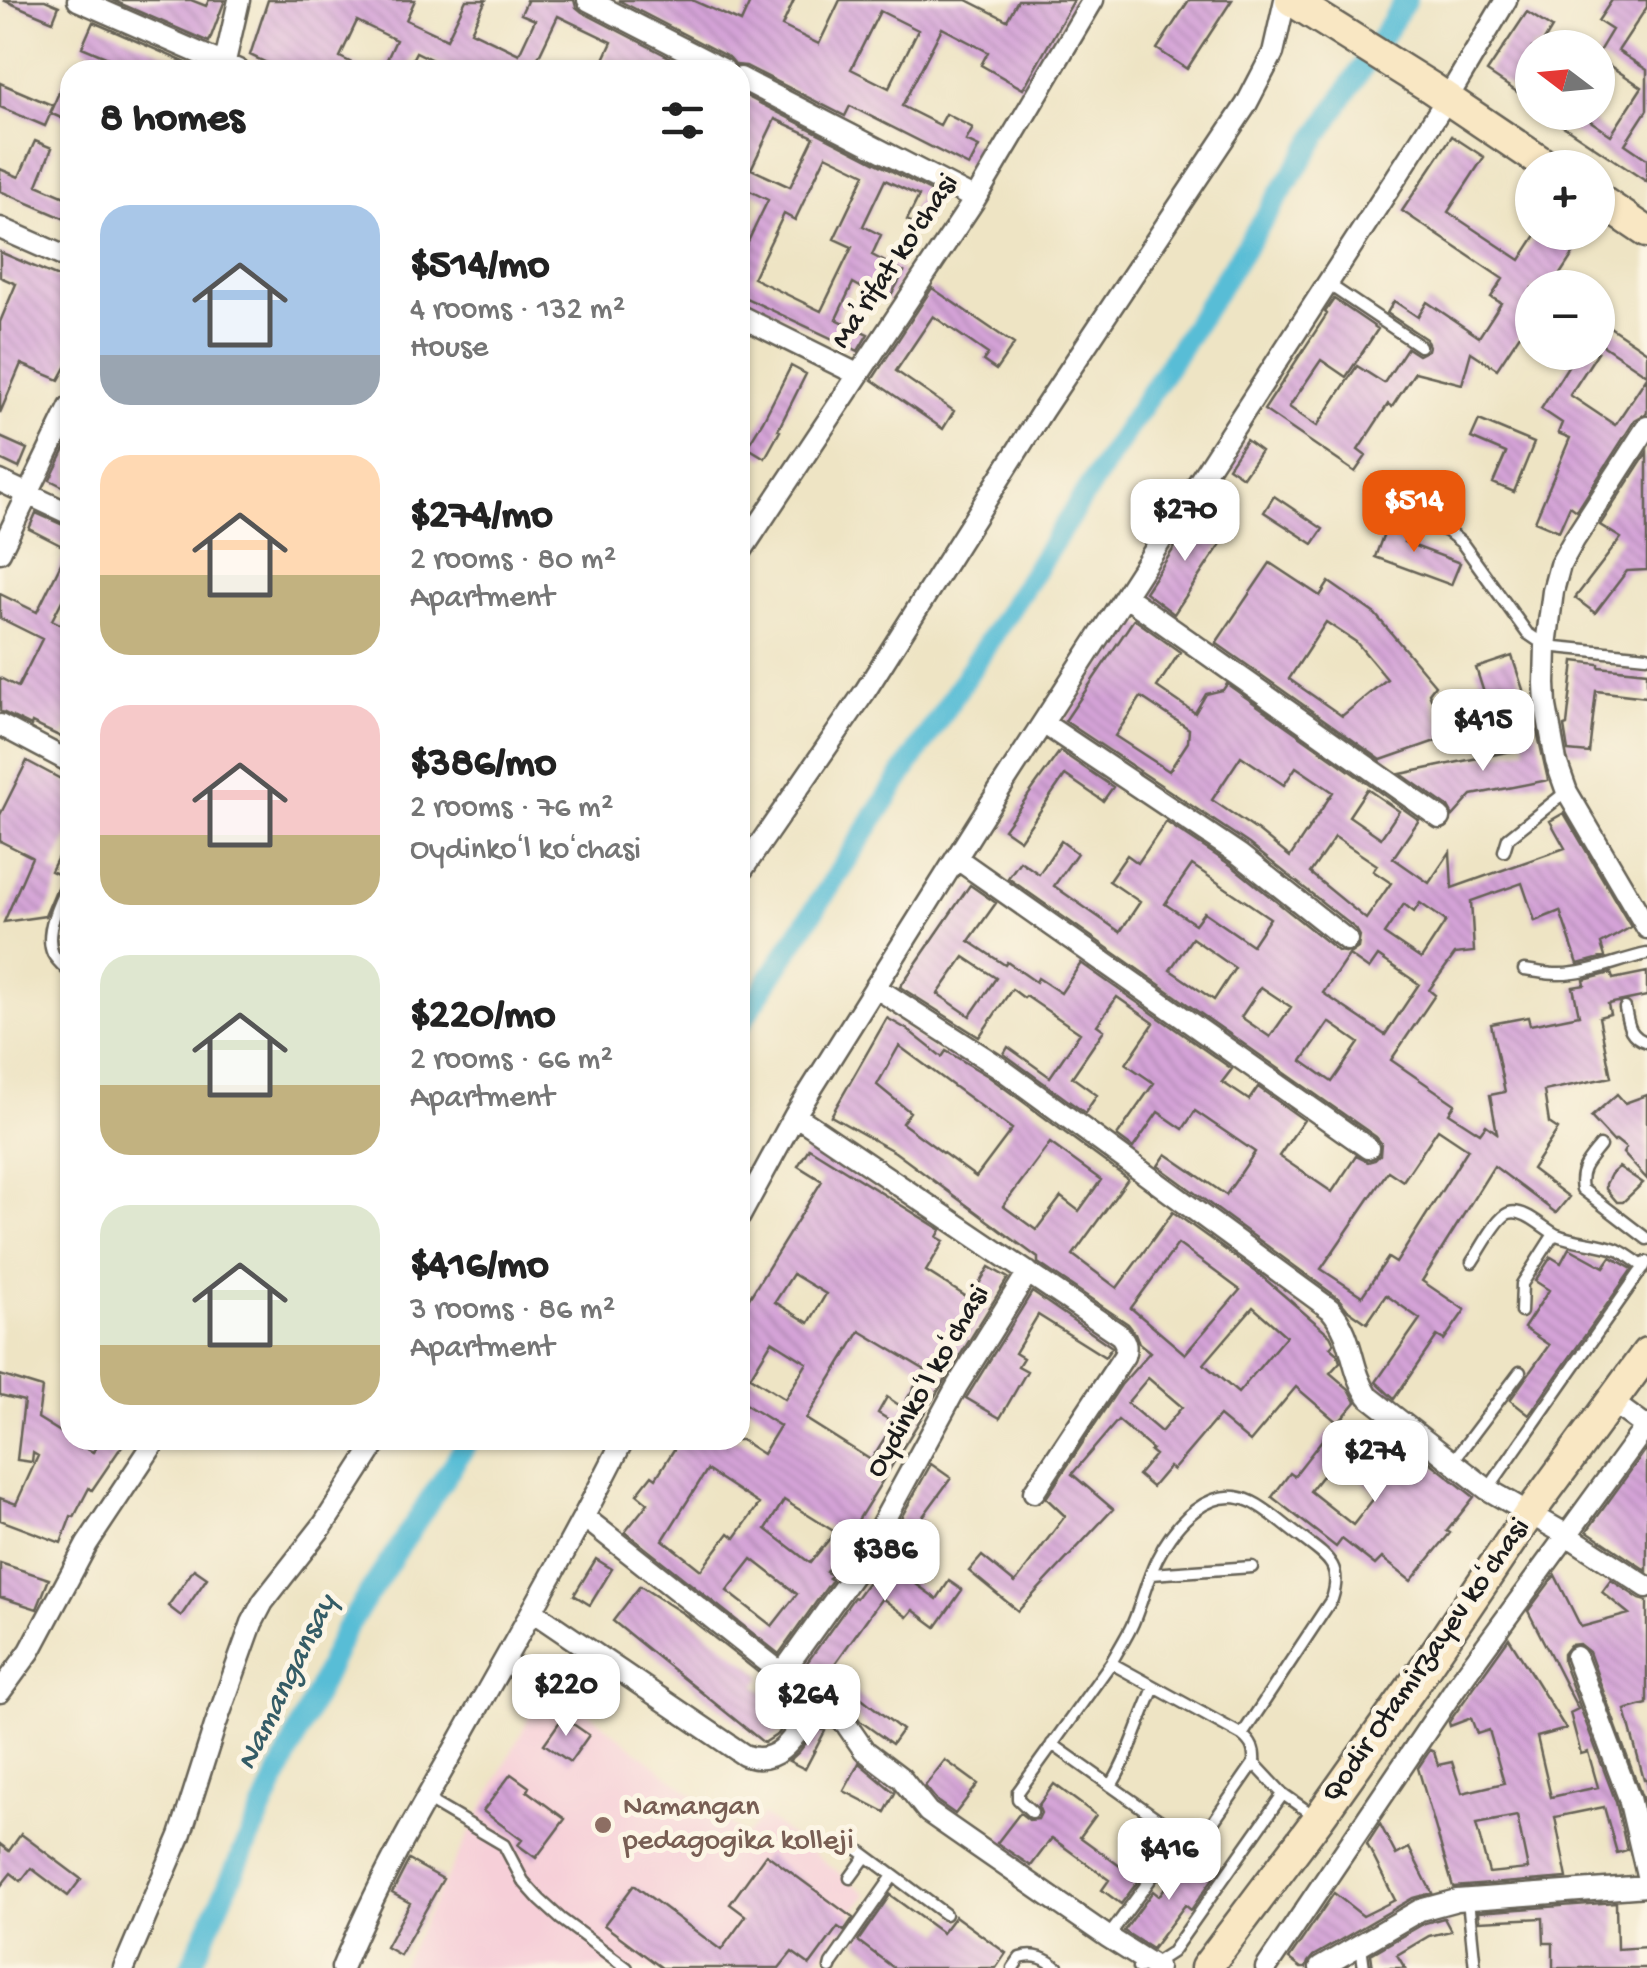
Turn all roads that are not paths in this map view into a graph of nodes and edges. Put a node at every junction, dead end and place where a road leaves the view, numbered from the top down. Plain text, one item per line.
1 (78, 0) edge
2 (239, 0) edge
3 (588, 0) edge
4 (1093, 0) edge
5 (1506, 0) edge
6 (1293, 3) edge
7 (211, 60) edge
8 (230, 60) edge
9 (705, 60) edge
10 (750, 83) edge
11 (1438, 93) junction
12 (1523, 150) edge
13 (976, 199) junction
14 (1615, 210) edge
15 (0, 228) edge
16 (1647, 232) edge
17 (60, 255) edge
18 (1328, 284) junction
19 (750, 321) edge
20 (1420, 346) dead end
21 (857, 374) junction
22 (1647, 427) edge
23 (60, 429) edge
24 (0, 480) edge
25 (30, 494) junction
26 (1378, 502) dead end
27 (60, 509) edge
28 (750, 538) edge
29 (0, 552) edge
30 (1125, 596) junction
31 (1546, 646) junction
32 (1647, 656) edge
33 (1042, 723) junction
34 (0, 725) edge
35 (60, 757) edge
36 (1567, 792) junction
37 (1440, 818) dead end
38 (1504, 851) dead end
39 (750, 858) edge
40 (956, 858) junction
41 (60, 899) edge
42 (1647, 928) edge
43 (1347, 940) dead end
44 (1647, 954) edge
45 (60, 962) edge
46 (1524, 970) dead end
47 (876, 988) junction
48 (1626, 1008) dead end
49 (1647, 1042) edge
50 (795, 1115) junction
51 (1600, 1146) dead end
52 (1368, 1148) dead end
53 (750, 1198) edge
54 (1554, 1234) junction
55 (1647, 1239) edge
56 (1472, 1262) dead end
57 (1646, 1264) edge
58 (1028, 1272) junction
59 (1521, 1312) dead end
60 (1647, 1352) edge
61 (1520, 1372) dead end
62 (1612, 1402) junction
63 (1646, 1426) edge
64 (149, 1450) edge
65 (372, 1450) edge
66 (619, 1450) edge
67 (1452, 1462) junction
68 (1487, 1489) junction
69 (1034, 1492) dead end
70 (1529, 1514) junction
71 (584, 1518) junction
72 (1567, 1536) junction
73 (1252, 1567) dead end
74 (1150, 1574) junction
75 (1647, 1587) edge
76 (532, 1611) junction
77 (1576, 1656) dead end
78 (1110, 1663) junction
79 (782, 1673) junction
80 (1154, 1688) junction
81 (0, 1692) edge
82 (818, 1701) junction
83 (1242, 1735) junction
84 (1052, 1744) junction
85 (1254, 1763) junction
86 (1110, 1786) junction
87 (1283, 1794) junction
88 (426, 1799) junction
89 (1032, 1812) dead end
90 (1318, 1819) junction
91 (1182, 1836) junction
92 (852, 1845) dead end
93 (866, 1856) junction
94 (1647, 1875) edge
95 (893, 1876) junction
96 (850, 1878) dead end
97 (1647, 1886) edge
98 (1468, 1900) junction
99 (945, 1914) dead end
100 (1108, 1937) junction
101 (1361, 1946) junction
102 (1149, 1967) edge
103 (124, 1968) edge
104 (342, 1968) edge
105 (627, 1968) edge
106 (830, 1968) edge
107 (1013, 1968) edge
108 (1058, 1968) edge
109 (1206, 1968) edge
110 (1266, 1968) edge
111 (1320, 1968) edge
112 (1364, 1968) edge
113 (1476, 1968) edge

1 - 7 street
2 - 8 street
3 - 9 street
4 - 13 street, Maʼrifat ko'chasi
5 - 11 street
6 - 11 main road
6 - 39 street
10 - 13 street
11 - 12 main road
11 - 18 street
13 - 21 street, Maʼrifat ko'chasi
14 - 16 main road
15 - 17 street
18 - 20 lane
18 - 30 street
19 - 21 street
21 - 28 street, Maʼrifat ko'chasi
22 - 31 street
23 - 25 street
24 - 25 street
25 - 27 street
25 - 29 street
26 - 31 lane
30 - 33 street
30 - 37 street
31 - 32 lane
31 - 36 street
33 - 40 street
33 - 43 street
34 - 35 street
36 - 38 lane
36 - 42 street
40 - 47 street
40 - 52 street
41 - 45 lane
44 - 46 lane
47 - 50 street
47 - 67 street
48 - 49 lane
50 - 53 street
50 - 58 street
51 - 55 lane
54 - 56 lane
54 - 57 lane
54 - 59 lane
57 - 68 lane
58 - 69 street
58 - 79 street, Oydinkoʻl koʻchasi
60 - 62 main road, Qodir Otamirzayev koʻchasi
61 - 67 lane
62 - 63 street
62 - 70 main road, Qodir Otamirzayev koʻchasi
63 - 72 street
64 - 81 street
65 - 103 street
66 - 71 street
67 - 68 street
68 - 70 street
70 - 72 street
70 - 90 main road, Qodir Otamirzayev koʻchasi
71 - 76 street
71 - 79 street
72 - 75 street
72 - 110 street
73 - 74 lane
74 - 78 lane
74 - 83 lane
76 - 82 street
76 - 88 street
77 - 94 street
78 - 80 lane
78 - 84 lane
79 - 82 street
80 - 83 lane
80 - 86 lane
82 - 100 street
83 - 85 lane
84 - 86 lane
84 - 89 lane
85 - 87 lane
85 - 91 lane
86 - 91 lane
87 - 90 lane
87 - 102 lane
88 - 104 street
88 - 105 lane
90 - 109 main road, Qodir Otamirzayev koʻchasi
91 - 100 lane
92 - 93 lane
93 - 95 lane
93 - 96 lane
95 - 99 lane
95 - 106 lane
97 - 98 street
98 - 101 street
98 - 113 lane
100 - 102 street
101 - 111 street
101 - 112 lane
107 - 108 lane

